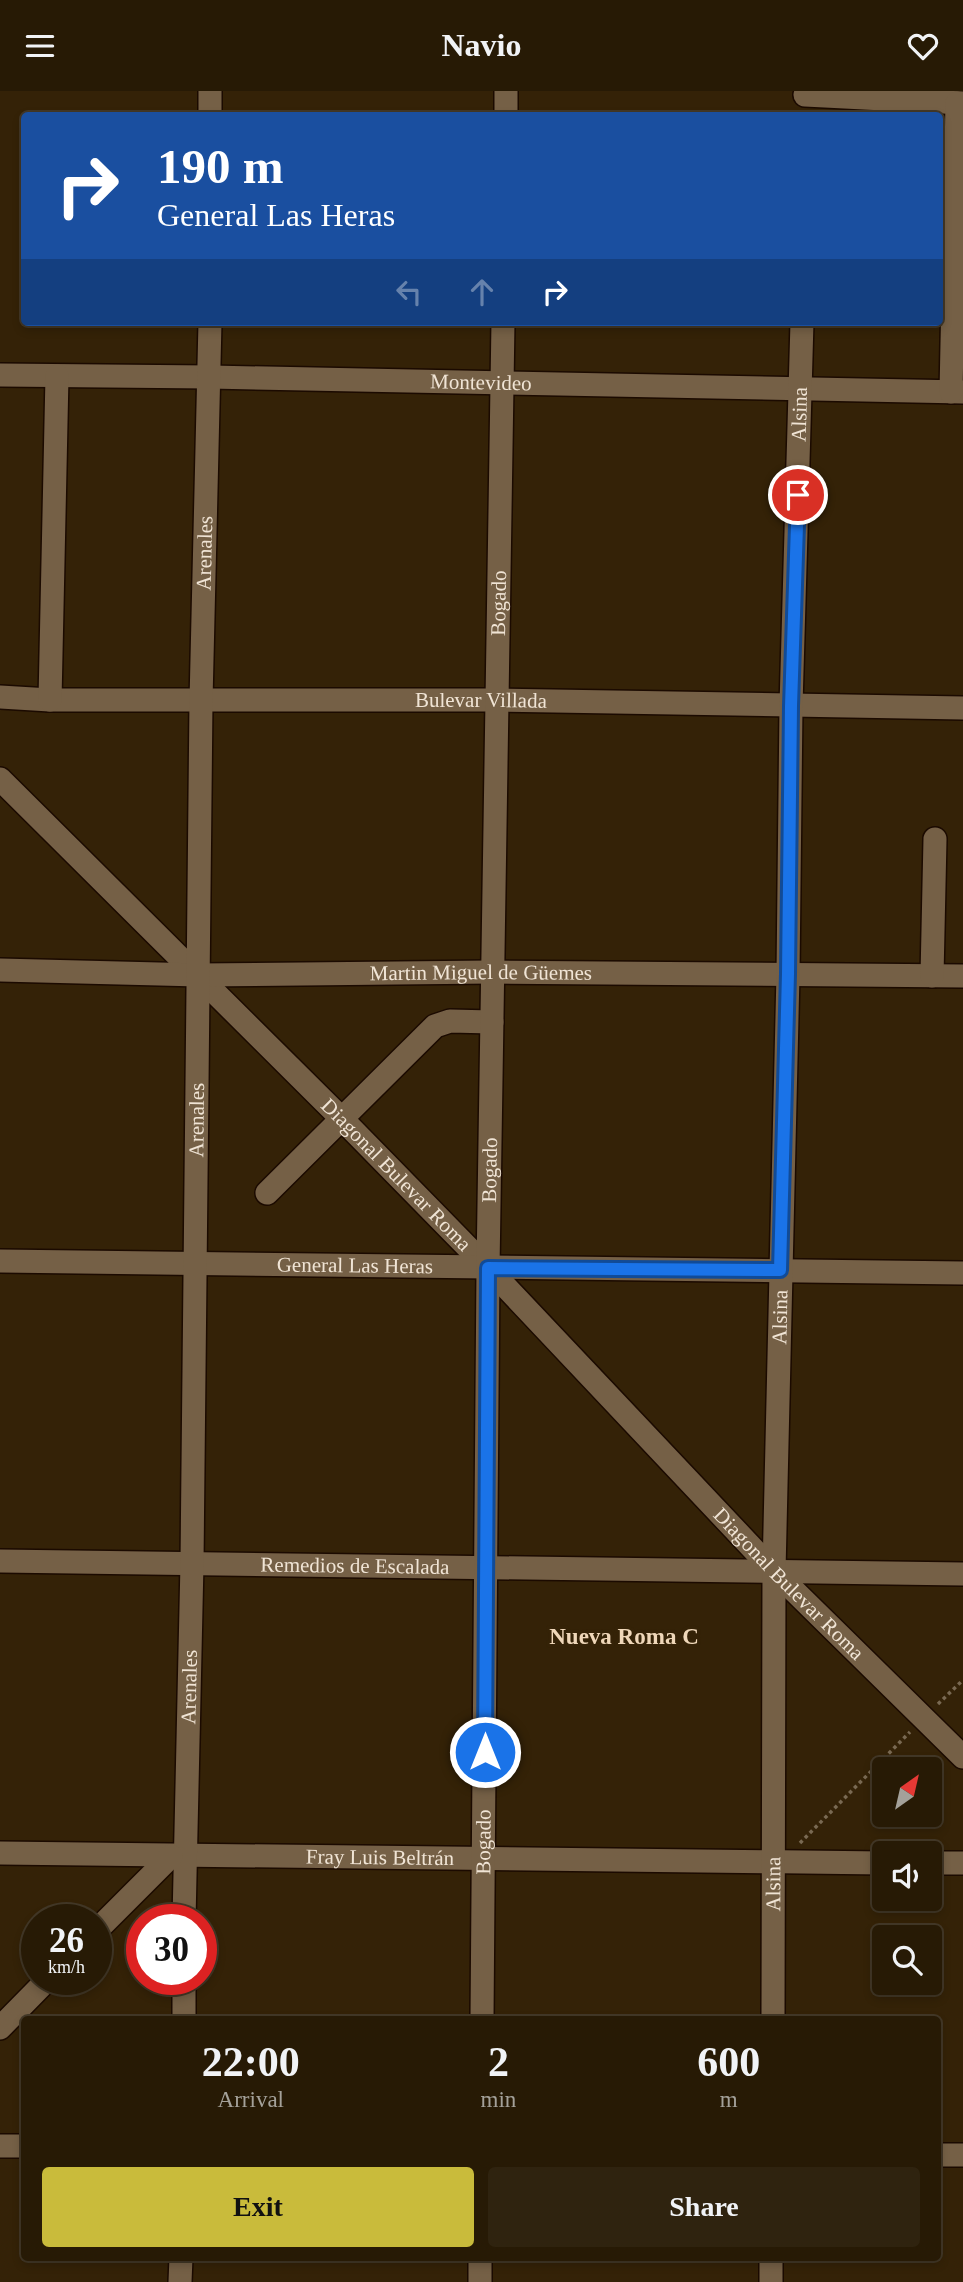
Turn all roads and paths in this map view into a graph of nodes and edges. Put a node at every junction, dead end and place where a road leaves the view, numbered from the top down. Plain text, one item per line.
1 (210, 91) edge
2 (506, 91) edge
3 (805, 100) edge
4 (960, 103) edge
5 (210, 112) edge
6 (506, 112) edge
7 (210, 326) edge
8 (503, 326) edge
9 (802, 326) edge
10 (0, 375) edge
11 (57, 376) junction
12 (211, 377) junction
13 (502, 384) junction
14 (801, 389) junction
15 (957, 392) edge
16 (0, 697) edge
17 (50, 700) junction
18 (497, 700) junction
19 (201, 701) junction
20 (791, 706) junction
21 (963, 708) edge
22 (0, 779) edge
23 (935, 839) dead end
24 (0, 969) edge
25 (492, 972) junction
26 (788, 974) junction
27 (199, 975) junction
28 (932, 976) junction
29 (963, 977) edge
30 (492, 1022) junction
31 (341, 1118) junction
32 (267, 1193) dead end
33 (0, 1261) edge
34 (196, 1264) junction
35 (488, 1268) junction
36 (780, 1270) junction
37 (963, 1273) edge
38 (0, 1561) edge
39 (192, 1563) junction
40 (487, 1567) junction
41 (774, 1571) junction
42 (963, 1574) edge
43 (963, 1680) edge
44 (923, 1718) junction
45 (963, 1757) edge
46 (0, 1853) edge
47 (178, 1856) junction
48 (485, 1859) junction
49 (778, 1862) junction
50 (872, 1863) edge
51 (942, 1863) edge
52 (963, 1863) edge
53 (182, 1904) edge
54 (112, 1916) edge
55 (32, 1995) edge
56 (184, 1995) edge
57 (184, 2016) edge
58 (482, 2016) edge
59 (772, 2016) edge
60 (0, 2028) edge
61 (0, 2145) edge
62 (21, 2146) edge
63 (941, 2155) edge
64 (963, 2155) edge
65 (181, 2261) edge
66 (480, 2261) edge
67 (771, 2261) edge
68 (180, 2282) edge
69 (480, 2282) edge
70 (771, 2282) edge

1 - 5 street
2 - 6 street
3 - 4 street
4 - 15 street
7 - 12 street, Arenales
8 - 13 street, Bogado
9 - 14 street, Alsina
10 - 11 street, Montevideo
11 - 12 street, Montevideo
11 - 17 street
12 - 13 street, Montevideo
12 - 19 street, Arenales
13 - 14 street, Montevideo
13 - 18 street, Bogado
14 - 15 street, Montevideo
14 - 20 street, Alsina
16 - 17 street, Bulevar Villada
17 - 19 street, Bulevar Villada
18 - 19 street, Bulevar Villada
18 - 20 street, Bulevar Villada
18 - 25 street, Bogado
19 - 27 street, Arenales
20 - 21 street, Bulevar Villada
20 - 26 street, Alsina
22 - 27 street, Diagonal Bulevar Roma
23 - 28 street
24 - 27 street, Martin Miguel de Güemes
25 - 26 street, Martin Miguel de Güemes
25 - 27 street, Martin Miguel de Güemes
25 - 30 street, Bogado
26 - 28 street, Martin Miguel de Güemes
26 - 36 street, Alsina
27 - 31 street, Diagonal Bulevar Roma
27 - 34 street, Arenales
28 - 29 street, Martin Miguel de Güemes
30 - 31 street
30 - 35 street, Bogado
31 - 32 street
31 - 35 street, Diagonal Bulevar Roma
33 - 34 street, General Las Heras
34 - 35 street, General Las Heras
34 - 39 street, Arenales
35 - 36 street, General Las Heras
35 - 40 street, Bogado
35 - 41 street, Diagonal Bulevar Roma
36 - 37 street, General Las Heras
36 - 41 street, Alsina
38 - 39 street, Remedios de Escalada
39 - 40 street, Remedios de Escalada
39 - 47 street, Arenales
40 - 41 street, Remedios de Escalada
40 - 48 street, Bogado
41 - 42 street, Remedios de Escalada
41 - 44 street, Diagonal Bulevar Roma
41 - 49 street, Alsina
43 - 44 path
44 - 45 street, Diagonal Bulevar Roma
44 - 49 path
46 - 47 street, Fray Luis Beltrán
47 - 48 street, Fray Luis Beltrán
47 - 53 street, Arenales
47 - 54 street
48 - 49 street, Fray Luis Beltrán
48 - 58 street, Bogado
49 - 50 street, Fray Luis Beltrán
49 - 59 street, Alsina
51 - 52 street
55 - 60 street
56 - 57 street
61 - 62 street
63 - 64 street
65 - 68 street
66 - 69 street
67 - 70 street

